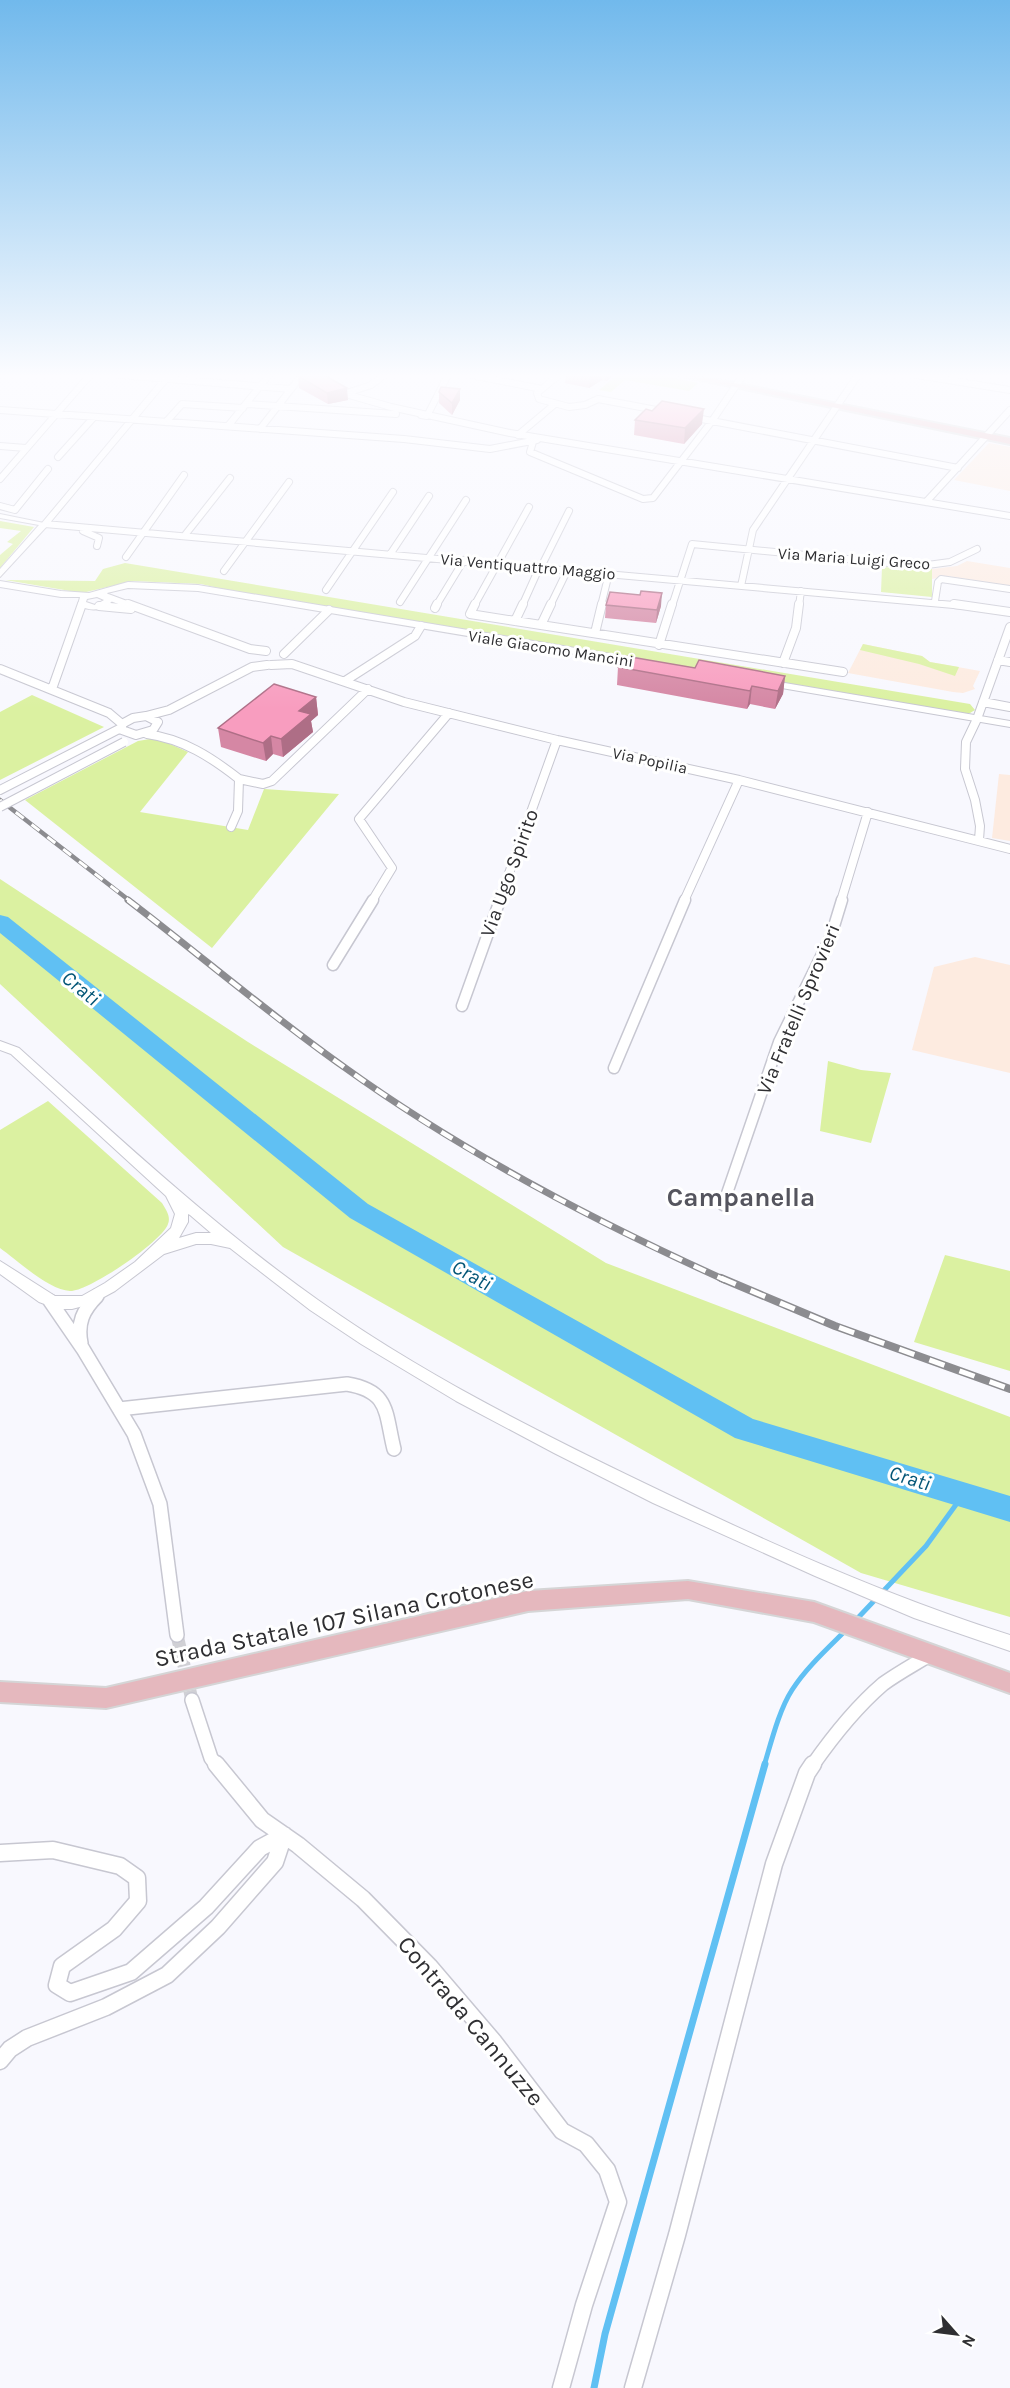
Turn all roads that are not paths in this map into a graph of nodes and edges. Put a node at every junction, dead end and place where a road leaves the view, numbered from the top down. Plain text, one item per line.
1 (34, 486) edge
2 (76, 486) edge
3 (176, 486) edge
4 (223, 486) edge
5 (286, 486) edge
6 (613, 486) edge
7 (662, 486) edge
8 (781, 486) edge
9 (831, 486) edge
10 (941, 486) edge
11 (393, 492) dead end
12 (429, 496) dead end
13 (466, 500) dead end
14 (926, 502) junction
15 (0, 506) edge
16 (529, 507) dead end
17 (569, 511) dead end
18 (0, 516) edge
19 (1010, 516) edge
20 (45, 524) junction
21 (59, 524) junction
22 (145, 531) junction
23 (185, 535) junction
24 (246, 540) junction
25 (97, 546) dead end
26 (977, 549) dead end
27 (353, 550) junction
28 (747, 550) junction
29 (391, 553) junction
30 (126, 556) dead end
31 (429, 557) junction
32 (464, 560) junction
33 (499, 563) junction
34 (541, 567) junction
35 (567, 569) junction
36 (224, 571) dead end
37 (2, 573) edge
38 (609, 573) junction
39 (681, 580) junction
40 (0, 584) edge
41 (741, 586) junction
42 (19, 587) junction
43 (1010, 589) edge
44 (326, 590) dead end
45 (801, 591) junction
46 (108, 597) junction
47 (86, 599) junction
48 (935, 601) junction
49 (400, 602) dead end
50 (99, 606) junction
51 (435, 608) dead end
52 (140, 610) junction
53 (328, 610) junction
54 (1010, 612) edge
55 (515, 621) junction
56 (541, 625) junction
57 (421, 626) junction
58 (1010, 627) edge
59 (595, 633) junction
60 (659, 645) junction
61 (289, 647) junction
62 (250, 649) junction
63 (276, 652) junction
64 (998, 660) junction
65 (254, 662) junction
66 (1010, 662) edge
67 (783, 663) junction
68 (292, 664) junction
69 (269, 665) junction
70 (654, 665) edge
71 (0, 669) edge
72 (843, 672) dead end
73 (345, 681) junction
74 (760, 682) edge
75 (52, 689) junction
76 (368, 689) junction
77 (983, 702) junction
78 (1010, 707) edge
79 (169, 710) junction
80 (109, 713) junction
81 (449, 713) junction
82 (146, 716) junction
83 (135, 717) junction
84 (977, 719) junction
85 (157, 724) junction
86 (1010, 724) edge
87 (122, 726) junction
88 (147, 734) junction
89 (136, 735) junction
90 (164, 735) junction
91 (557, 740) junction
92 (239, 779) junction
93 (739, 780) junction
94 (0, 790) edge
95 (0, 807) edge
96 (868, 812) junction
97 (231, 826) dead end
98 (979, 840) junction
99 (1010, 849) edge
100 (333, 964) dead end
101 (462, 1006) dead end
102 (0, 1045) edge
103 (614, 1068) dead end
104 (171, 1192) junction
105 (723, 1205) dead end
106 (245, 1254) junction
107 (154, 1255) junction
108 (0, 1266) edge
109 (98, 1295) junction
110 (50, 1301) junction
111 (83, 1349) junction
112 (119, 1409) junction
113 (394, 1449) dead end
114 (177, 1635) tunnel mouth
115 (1010, 1643) edge
116 (931, 1654) junction
117 (1010, 1683) edge
118 (0, 1692) edge
119 (192, 1700) tunnel mouth
120 (284, 1835) junction
121 (0, 1853) edge
122 (0, 2061) edge
123 (561, 2388) edge
124 (633, 2388) edge

1 - 15 street
2 - 20 street
3 - 22 street
4 - 23 street
5 - 24 street
6 - 7 street
8 - 28 street
9 - 14 street
10 - 14 street
11 - 27 street
12 - 29 street
13 - 31 street
14 - 19 street
16 - 33 street
17 - 34 street
18 - 20 street
20 - 21 street, Via Ventiquattro Maggio
20 - 37 street
21 - 22 street, Via Ventiquattro Maggio
21 - 25 street
22 - 23 street, Via Ventiquattro Maggio
22 - 30 street
23 - 24 street, Via Ventiquattro Maggio
24 - 27 street, Via Ventiquattro Maggio
24 - 36 street
26 - 28 street, Via Maria Luigi Greco
27 - 29 street, Via Ventiquattro Maggio
27 - 44 street
28 - 39 street, Via Maria Luigi Greco
28 - 41 street
29 - 31 street, Via Ventiquattro Maggio
31 - 32 street, Via Ventiquattro Maggio
31 - 49 street
32 - 33 street, Via Ventiquattro Maggio
32 - 51 street
33 - 34 street, Via Ventiquattro Maggio
33 - 55 street, Viale Giacomo Mancini
34 - 35 street, Via Ventiquattro Maggio
34 - 55 street
35 - 38 street, Via Ventiquattro Maggio
35 - 56 street
37 - 42 street
38 - 39 street, Via Ventiquattro Maggio
38 - 59 street
39 - 41 street, Via Ventiquattro Maggio
39 - 60 street
40 - 42 street
41 - 45 street, Via Ventiquattro Maggio
42 - 47 street
43 - 48 street
45 - 48 street, Via Ventiquattro Maggio
45 - 67 street
46 - 47 street
46 - 50 street
46 - 52 street
47 - 50 street
47 - 53 street, Viale Giacomo Mancini
47 - 75 street
48 - 54 street, Via Ventiquattro Maggio
50 - 52 street
52 - 62 street
53 - 57 street, Viale Giacomo Mancini
53 - 61 street
55 - 56 street, Viale Giacomo Mancini
56 - 59 street, Viale Giacomo Mancini
57 - 70 street, Viale Giacomo Mancini
57 - 73 street
58 - 64 street
59 - 60 street, Viale Giacomo Mancini
60 - 67 street, Viale Giacomo Mancini
61 - 63 street
61 - 63 street
62 - 63 street
62 - 65 street
63 - 65 street
63 - 68 street
63 - 69 street
64 - 66 street
64 - 77 street
65 - 69 street, Via Popilia
65 - 79 street
67 - 72 street, Viale Giacomo Mancini
68 - 69 street, Via Popilia
68 - 73 street, Via Popilia
71 - 75 street
73 - 76 street, Via Popilia
74 - 84 street
75 - 80 street
76 - 81 street, Via Popilia
76 - 92 street
77 - 78 street
77 - 84 street
79 - 82 street
79 - 85 street
80 - 83 street
80 - 87 street
81 - 91 street, Via Popilia
81 - 100 street
82 - 83 street
82 - 85 street
83 - 87 street
84 - 86 street
84 - 98 street
85 - 88 street
85 - 90 street
87 - 89 street
87 - 94 street
88 - 89 street
88 - 90 street
89 - 95 street, bridge
90 - 92 street
91 - 93 street, Via Popilia
91 - 101 street, Via Ugo Spirito
92 - 97 street
93 - 96 street, Via Popilia
93 - 103 street
96 - 98 street, Via Popilia
96 - 105 street, Via Fratelli Sprovieri
98 - 99 street, Via Popilia
102 - 104 street
104 - 106 street
104 - 107 street
106 - 107 street
106 - 115 street
107 - 109 street
108 - 110 street
109 - 110 street
109 - 111 street
110 - 111 street
111 - 112 street
112 - 113 street
112 - 114 street
116 - 117 main road, Strada Statale 107 Silana Crotonese
116 - 118 main road, Strada Statale 107 Silana Crotonese
116 - 124 street
119 - 120 street, Contrada Cannuzze
120 - 121 street
120 - 122 street
120 - 123 street, Contrada Cannuzze

